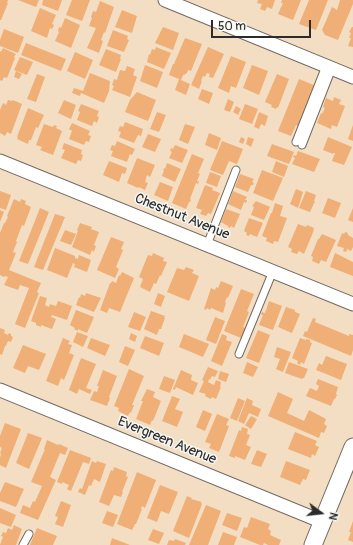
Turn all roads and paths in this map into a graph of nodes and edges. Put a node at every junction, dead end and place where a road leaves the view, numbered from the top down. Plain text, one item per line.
1 (165, 0) edge
2 (329, 67) junction
3 (353, 77) edge
4 (299, 143) dead end
5 (0, 161) edge
6 (236, 170) dead end
7 (207, 245) junction
8 (273, 271) junction
9 (353, 304) edge
10 (239, 354) dead end
11 (0, 390) edge
12 (353, 446) edge
13 (323, 522) junction
14 (29, 534) dead end
15 (23, 545) edge
16 (313, 545) edge

1 - 2 street
2 - 3 street
2 - 4 lane
5 - 7 street, Chestnut Avenue
6 - 7 lane
7 - 8 street, Chestnut Avenue
8 - 9 street, Chestnut Avenue
8 - 10 lane
11 - 13 street, Evergreen Avenue
12 - 13 street
13 - 16 street
14 - 15 lane

